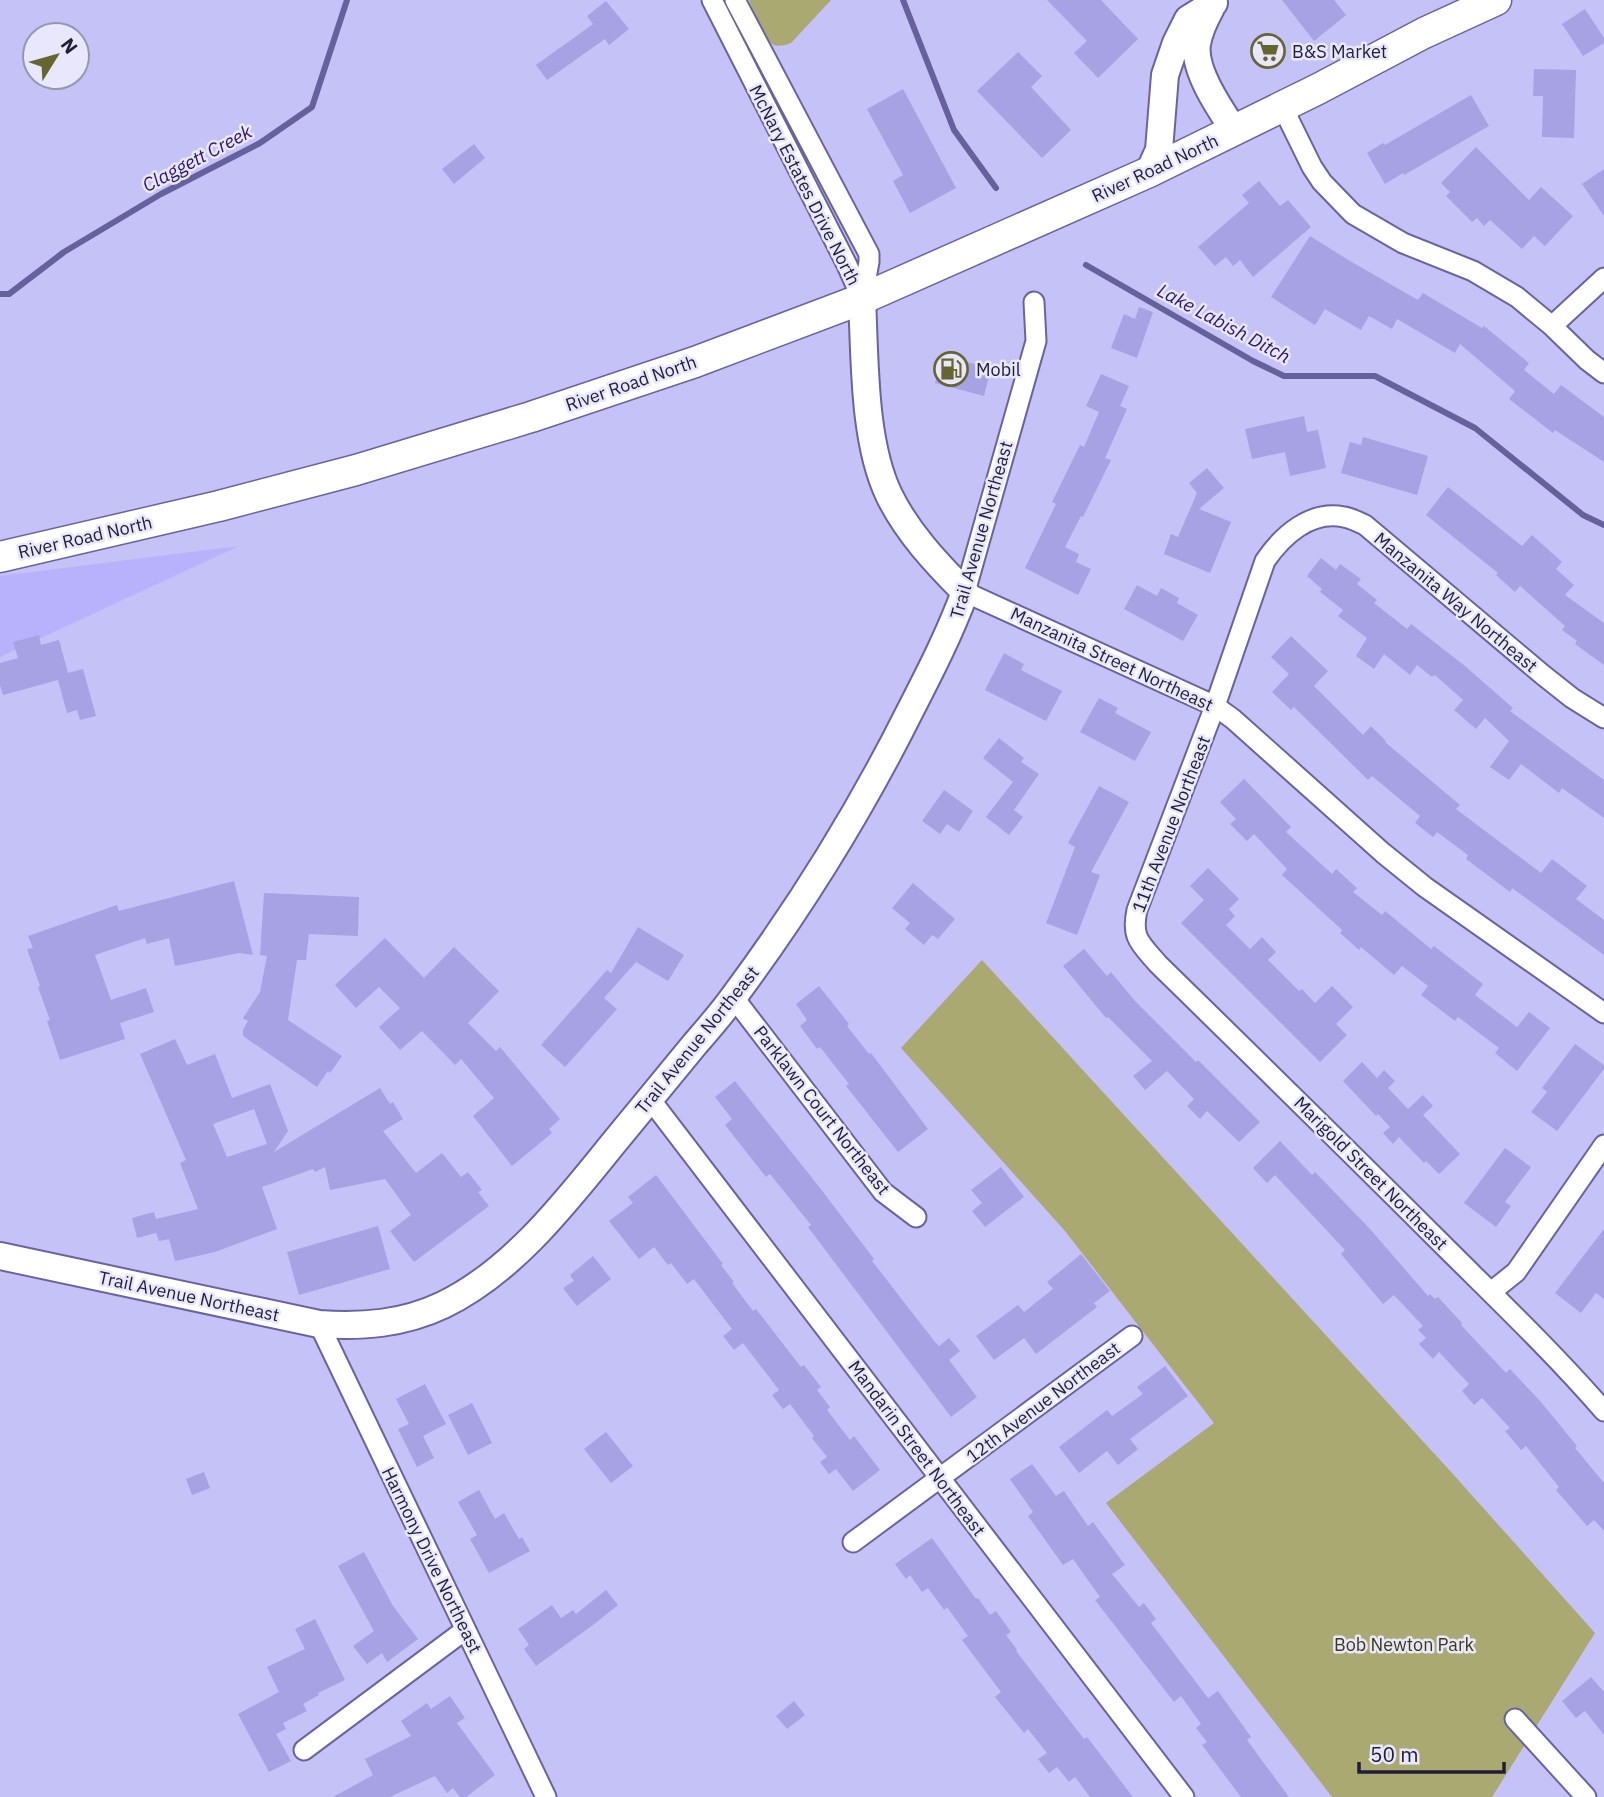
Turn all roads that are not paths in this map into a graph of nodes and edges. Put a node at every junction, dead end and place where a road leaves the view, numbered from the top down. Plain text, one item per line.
1 (712, 0) edge
2 (735, 0) edge
3 (1496, 0) edge
4 (1215, 2) edge
5 (1282, 106) junction
6 (1234, 130) junction
7 (1149, 172) junction
8 (1604, 278) edge
9 (862, 299) junction
10 (1034, 302) dead end
11 (1552, 326) junction
12 (1604, 373) edge
13 (1299, 525) joint
14 (0, 557) edge
15 (965, 592) junction
16 (1215, 706) junction
17 (1604, 718) edge
18 (1136, 937) joint
19 (734, 998) junction
20 (1604, 1013) edge
21 (650, 1099) junction
22 (1604, 1145) edge
23 (916, 1217) dead end
24 (0, 1256) edge
25 (1491, 1292) junction
26 (319, 1324) junction
27 (1132, 1336) dead end
28 (1604, 1411) edge
29 (940, 1478) junction
30 (853, 1542) dead end
31 (465, 1630) junction
32 (1515, 1719) dead end
33 (304, 1750) dead end
34 (546, 1797) edge
35 (1184, 1797) edge
36 (1587, 1797) edge

1 - 9 street, McNary Estates Drive North
2 - 9 street, McNary Estates Drive North
3 - 5 main road, River Road North
4 - 6 street
4 - 7 street
5 - 6 main road, River Road North
5 - 11 street
6 - 7 main road, River Road North
7 - 9 main road, River Road North
8 - 11 street
9 - 14 main road, River Road North
9 - 15 street, Manzanita Street Northeast
10 - 15 street, Trail Avenue Northeast
11 - 12 street
13 - 16 street, 11th Avenue Northeast
13 - 17 street, Manzanita Way Northeast
15 - 16 street, Manzanita Street Northeast
15 - 19 street, Trail Avenue Northeast
16 - 18 street, 11th Avenue Northeast
16 - 20 street, Manzanita Street Northeast
18 - 25 street, Marigold Street Northeast
19 - 21 street, Trail Avenue Northeast
19 - 23 street, Parklawn Court Northeast
21 - 26 street, Trail Avenue Northeast
21 - 29 street, Mandarin Street Northeast
22 - 25 street
24 - 26 street, Trail Avenue Northeast
25 - 28 street, Marigold Street Northeast
26 - 31 street, Harmony Drive Northeast
27 - 29 street, 12th Avenue Northeast
29 - 30 street, 12th Avenue Northeast
29 - 35 street, Mandarin Street Northeast
31 - 33 street
31 - 34 street, Harmony Drive Northeast
32 - 36 street

